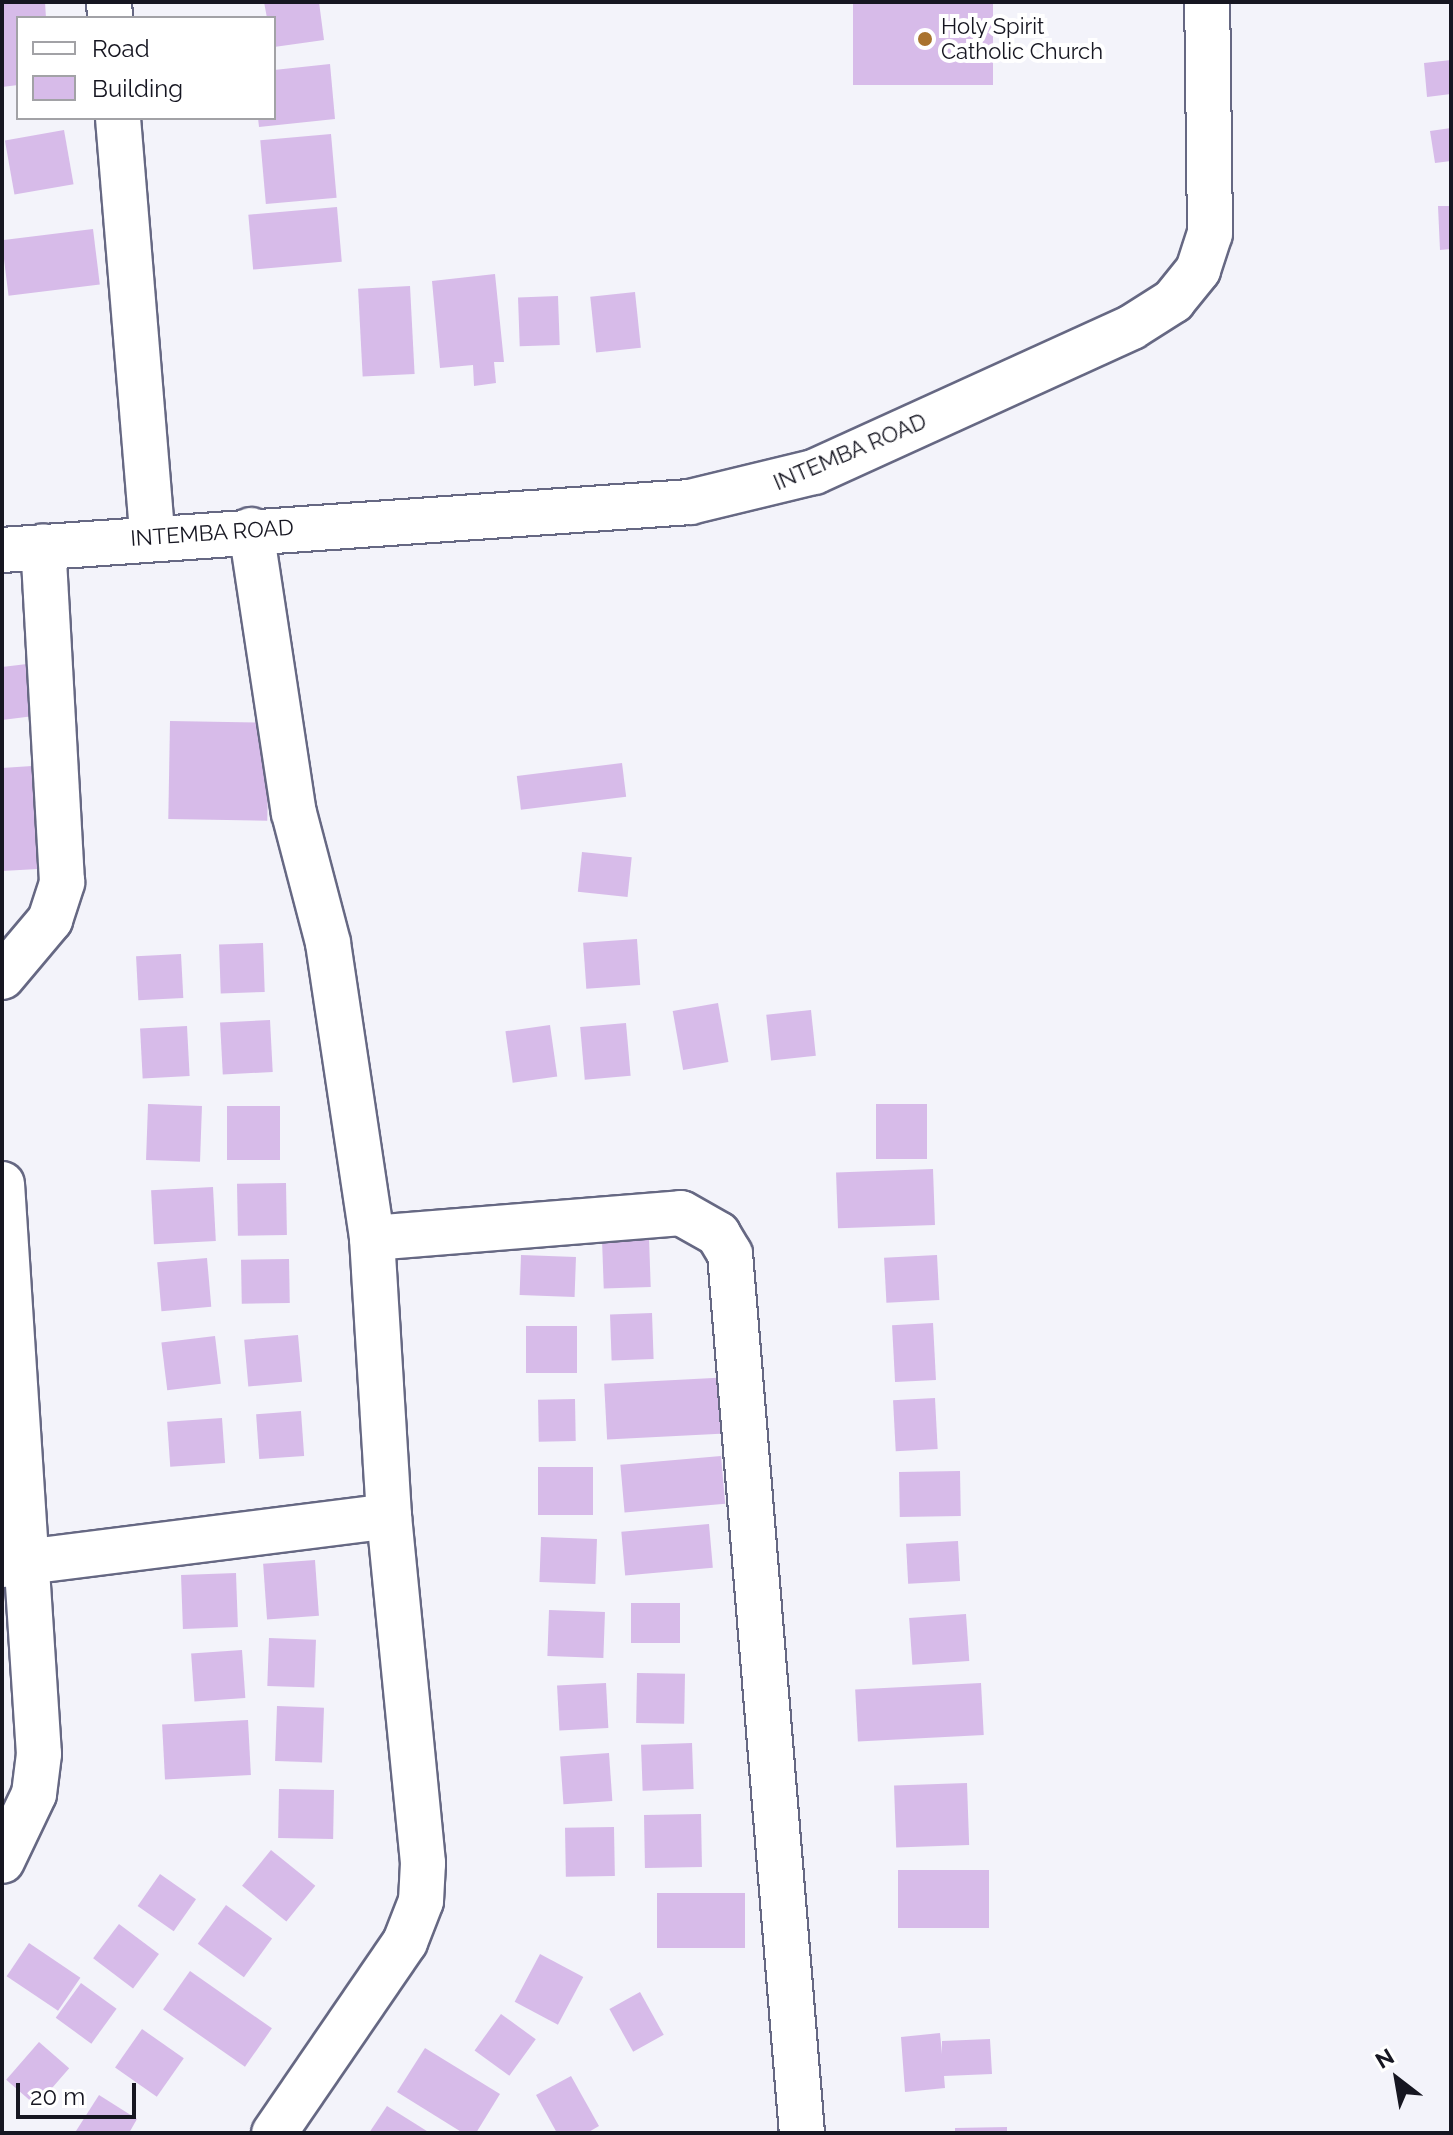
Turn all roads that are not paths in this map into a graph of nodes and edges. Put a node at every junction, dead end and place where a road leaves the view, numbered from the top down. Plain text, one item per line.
1 (1207, 2) edge
2 (118, 120) edge
3 (251, 530) junction
4 (152, 536) junction
5 (22, 548) edge
6 (2, 977) edge
7 (2, 1184) edge
8 (372, 1238) junction
9 (389, 1516) junction
10 (14, 1565) edge
11 (2, 1861) edge
12 (274, 2133) edge
13 (802, 2133) edge

1 - 3 street, INTEMBA ROAD
2 - 4 street
3 - 4 street, INTEMBA ROAD
3 - 8 street
4 - 5 street, INTEMBA ROAD
5 - 6 street
7 - 10 street
8 - 9 street
8 - 13 street
9 - 10 street
9 - 12 street
10 - 11 street

